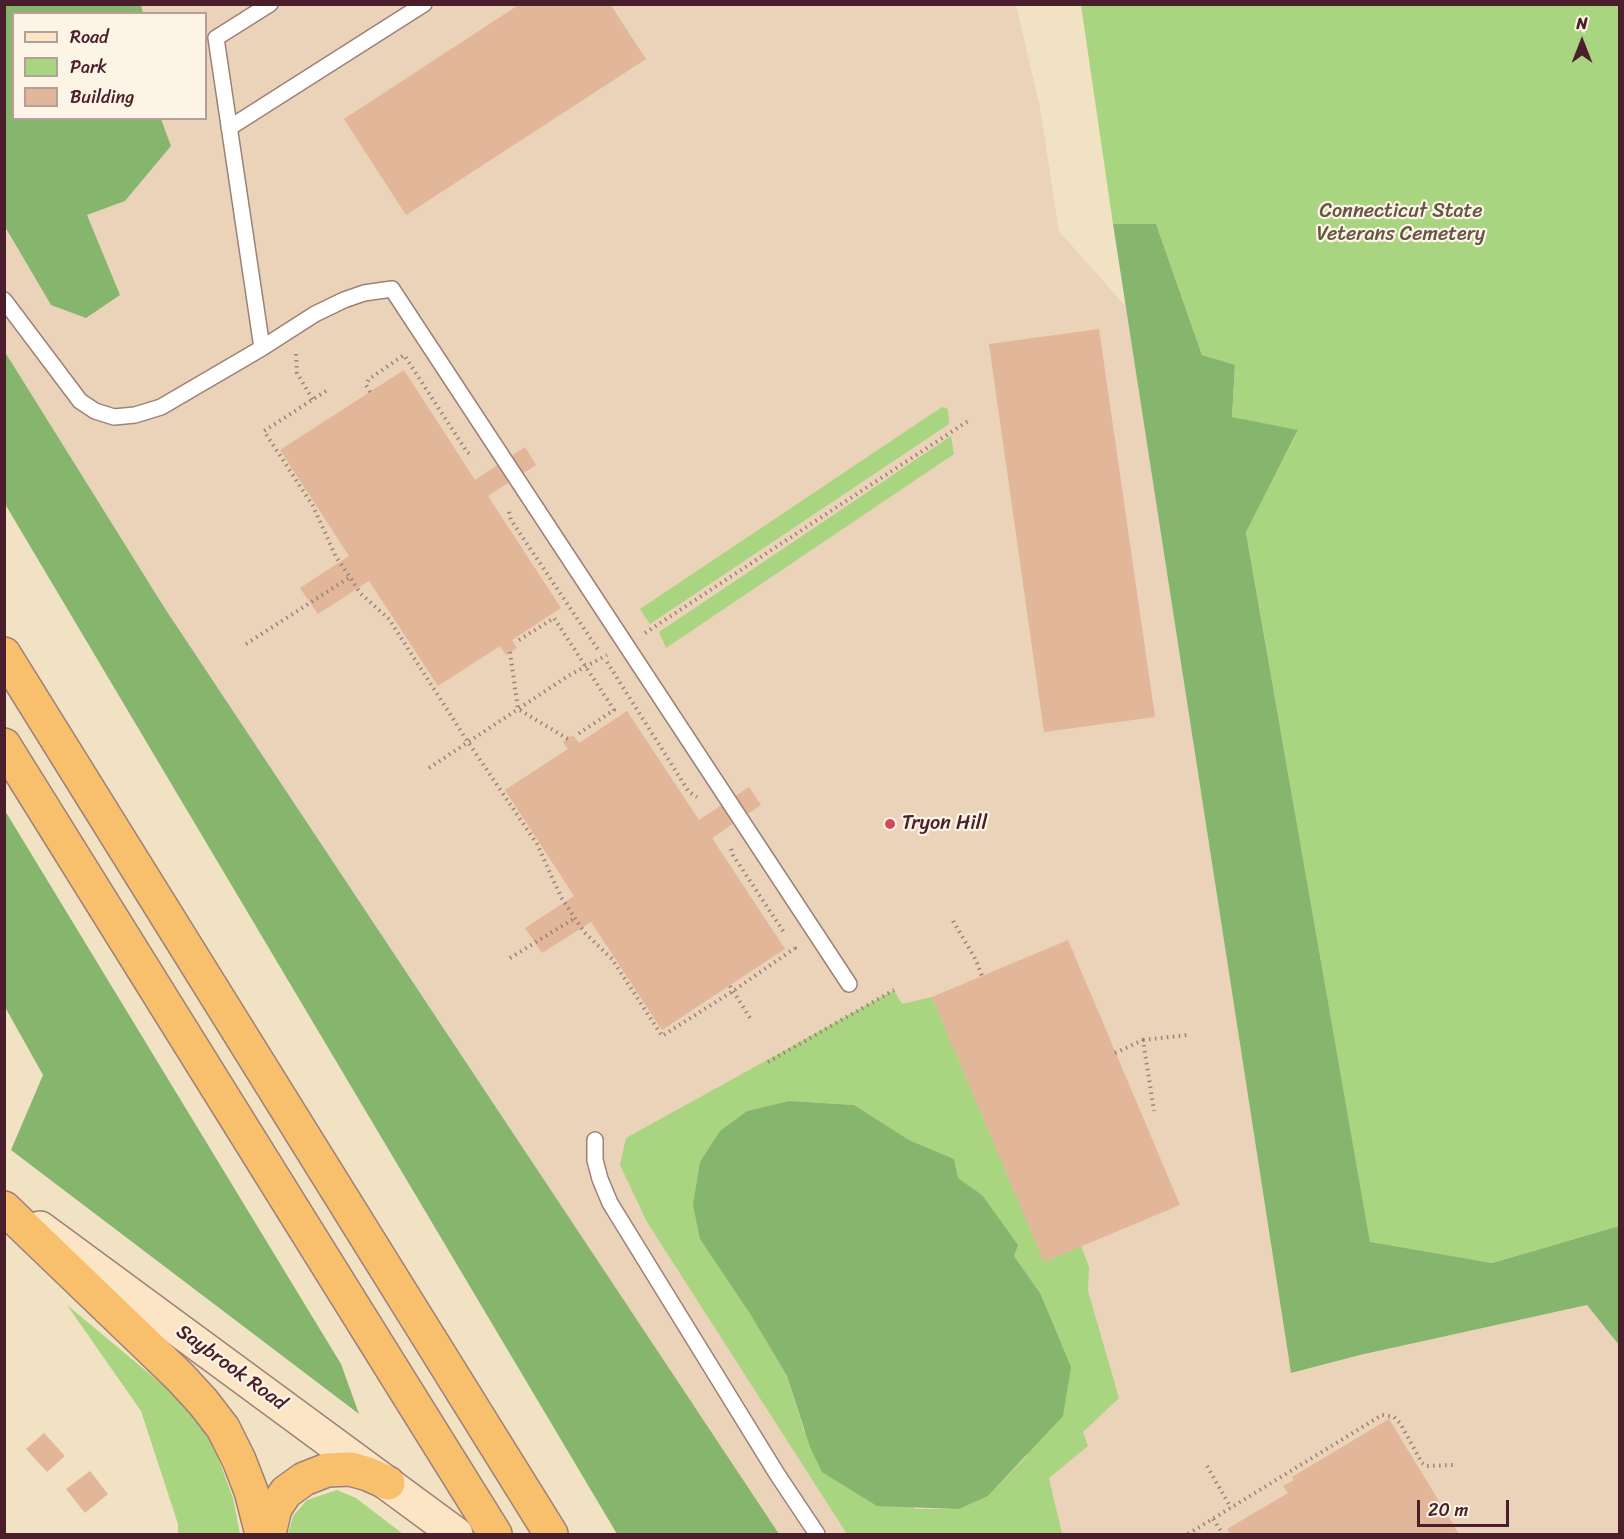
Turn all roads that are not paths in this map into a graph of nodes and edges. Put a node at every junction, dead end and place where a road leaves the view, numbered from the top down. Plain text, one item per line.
1 (270, 4) edge
2 (424, 4) edge
3 (229, 128) junction
4 (4, 300) edge
5 (262, 348) junction
6 (4, 642) edge
7 (4, 654) edge
8 (50, 728) junction
9 (4, 745) edge
10 (849, 984) dead end
11 (595, 1140) dead end
12 (4, 1202) edge
13 (4, 1208) edge
14 (388, 1483) junction
15 (262, 1534) edge
16 (269, 1534) edge
17 (456, 1534) edge
18 (495, 1534) edge
19 (551, 1534) edge
20 (818, 1534) edge

1 - 3 lane
2 - 3 lane
3 - 5 lane
4 - 5 lane
5 - 10 lane
6 - 8 highway
7 - 8 highway
8 - 19 highway
9 - 18 highway
11 - 20 lane
12 - 14 main road, Saybrook Road
13 - 15 highway
14 - 16 highway
14 - 17 main road, Saybrook Road

